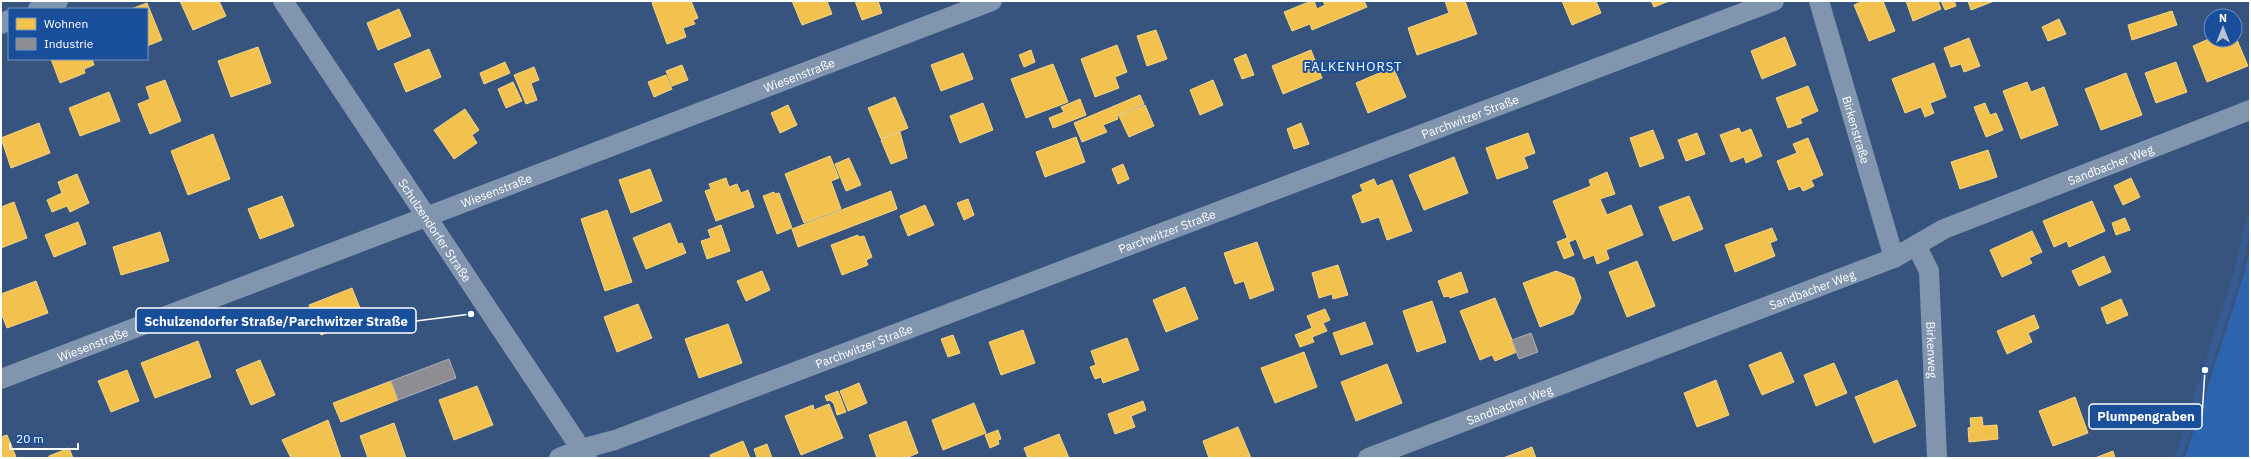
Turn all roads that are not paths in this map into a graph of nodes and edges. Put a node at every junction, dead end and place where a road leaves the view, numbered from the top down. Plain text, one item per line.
1 (58, 1) edge
2 (284, 1) edge
3 (992, 1) edge
4 (1774, 1) edge
5 (1819, 1) edge
6 (40, 8) edge
7 (2250, 110) edge
8 (426, 218) junction
9 (1916, 245) junction
10 (1894, 258) junction
11 (1, 379) edge
12 (584, 454) edge
13 (559, 458) edge
14 (1368, 458) edge
15 (1937, 458) edge

1 - 6 street
2 - 8 street, Schulzendorfer Straße
3 - 8 street, Wiesenstraße
4 - 12 street, Parchwitzer Straße
5 - 10 street, Birkenstraße
7 - 9 street, Sandbacher Weg
8 - 11 street, Wiesenstraße
8 - 12 street, Schulzendorfer Straße
9 - 10 street, Sandbacher Weg
9 - 15 street, Birkenweg
10 - 14 street, Sandbacher Weg
12 - 13 street, Parchwitzer Straße

